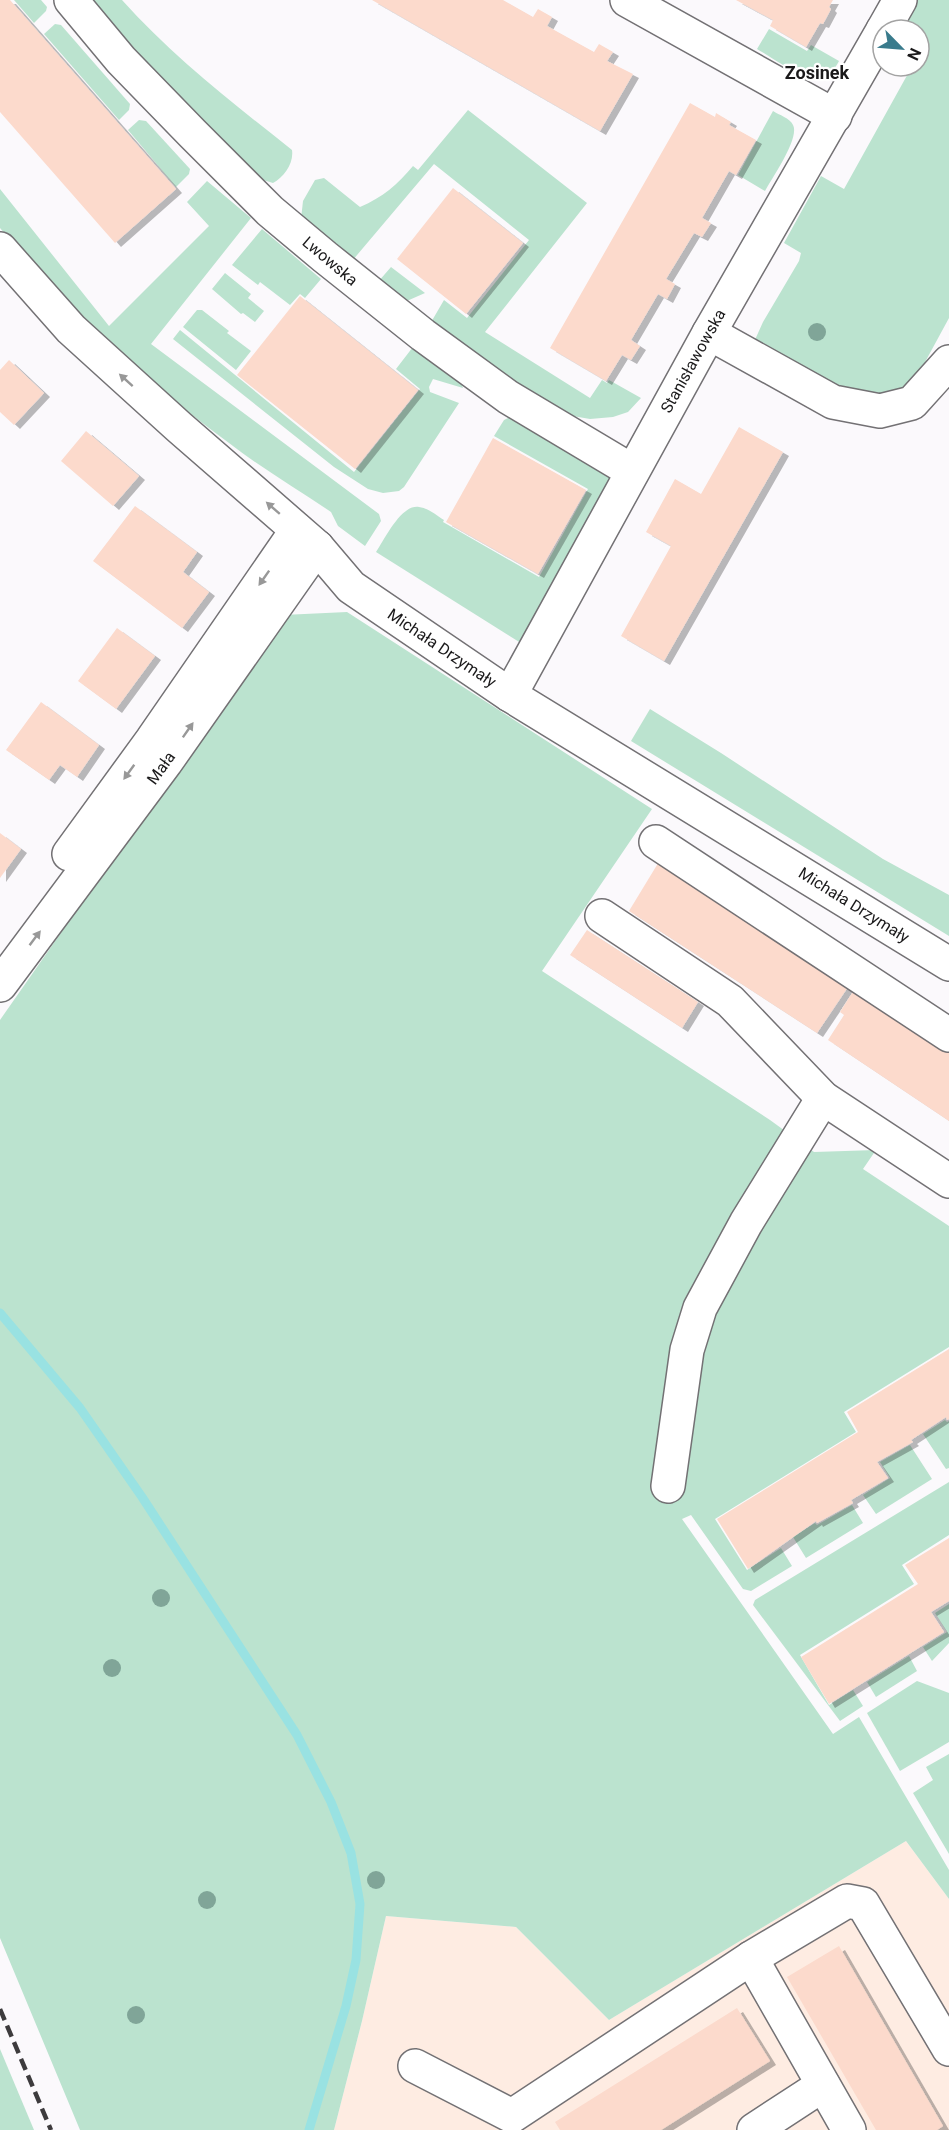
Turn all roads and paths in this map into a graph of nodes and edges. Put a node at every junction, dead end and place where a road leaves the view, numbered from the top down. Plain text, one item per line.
1 (71, 0) edge
2 (627, 0) edge
3 (900, 0) edge
4 (890, 18) edge
5 (871, 52) edge
6 (835, 116) junction
7 (0, 249) edge
8 (709, 333) junction
9 (949, 362) edge
10 (632, 471) junction
11 (307, 538) junction
12 (510, 695) junction
13 (656, 842) dead end
14 (602, 916) dead end
15 (0, 948) edge
16 (949, 964) edge
17 (0, 985) edge
18 (949, 1035) edge
19 (823, 1098) junction
20 (949, 1181) edge
21 (668, 1486) dead end
22 (751, 1958) junction
23 (949, 2049) edge
24 (415, 2066) dead end
25 (823, 2085) junction
26 (517, 2123) edge
27 (754, 2130) edge
28 (849, 2130) edge

1 - 10 street, Lwowska
2 - 6 street
3 - 4 street, Stanisławowska
5 - 6 street, Stanisławowska
6 - 8 street, Stanisławowska
11 -> 7 street, Michała Drzymały
8 - 9 street
8 - 10 street, Stanisławowska
10 - 12 street, Stanisławowska
11 - 12 street, Michała Drzymały
11 -> 15 street, Mała
17 -> 11 street, Mała
12 - 16 street, Michała Drzymały
13 - 18 street
14 - 19 street
19 - 20 street
19 - 21 street
22 - 23 street
22 - 25 street
22 - 26 street
24 - 26 street
25 - 27 street
25 - 28 street

